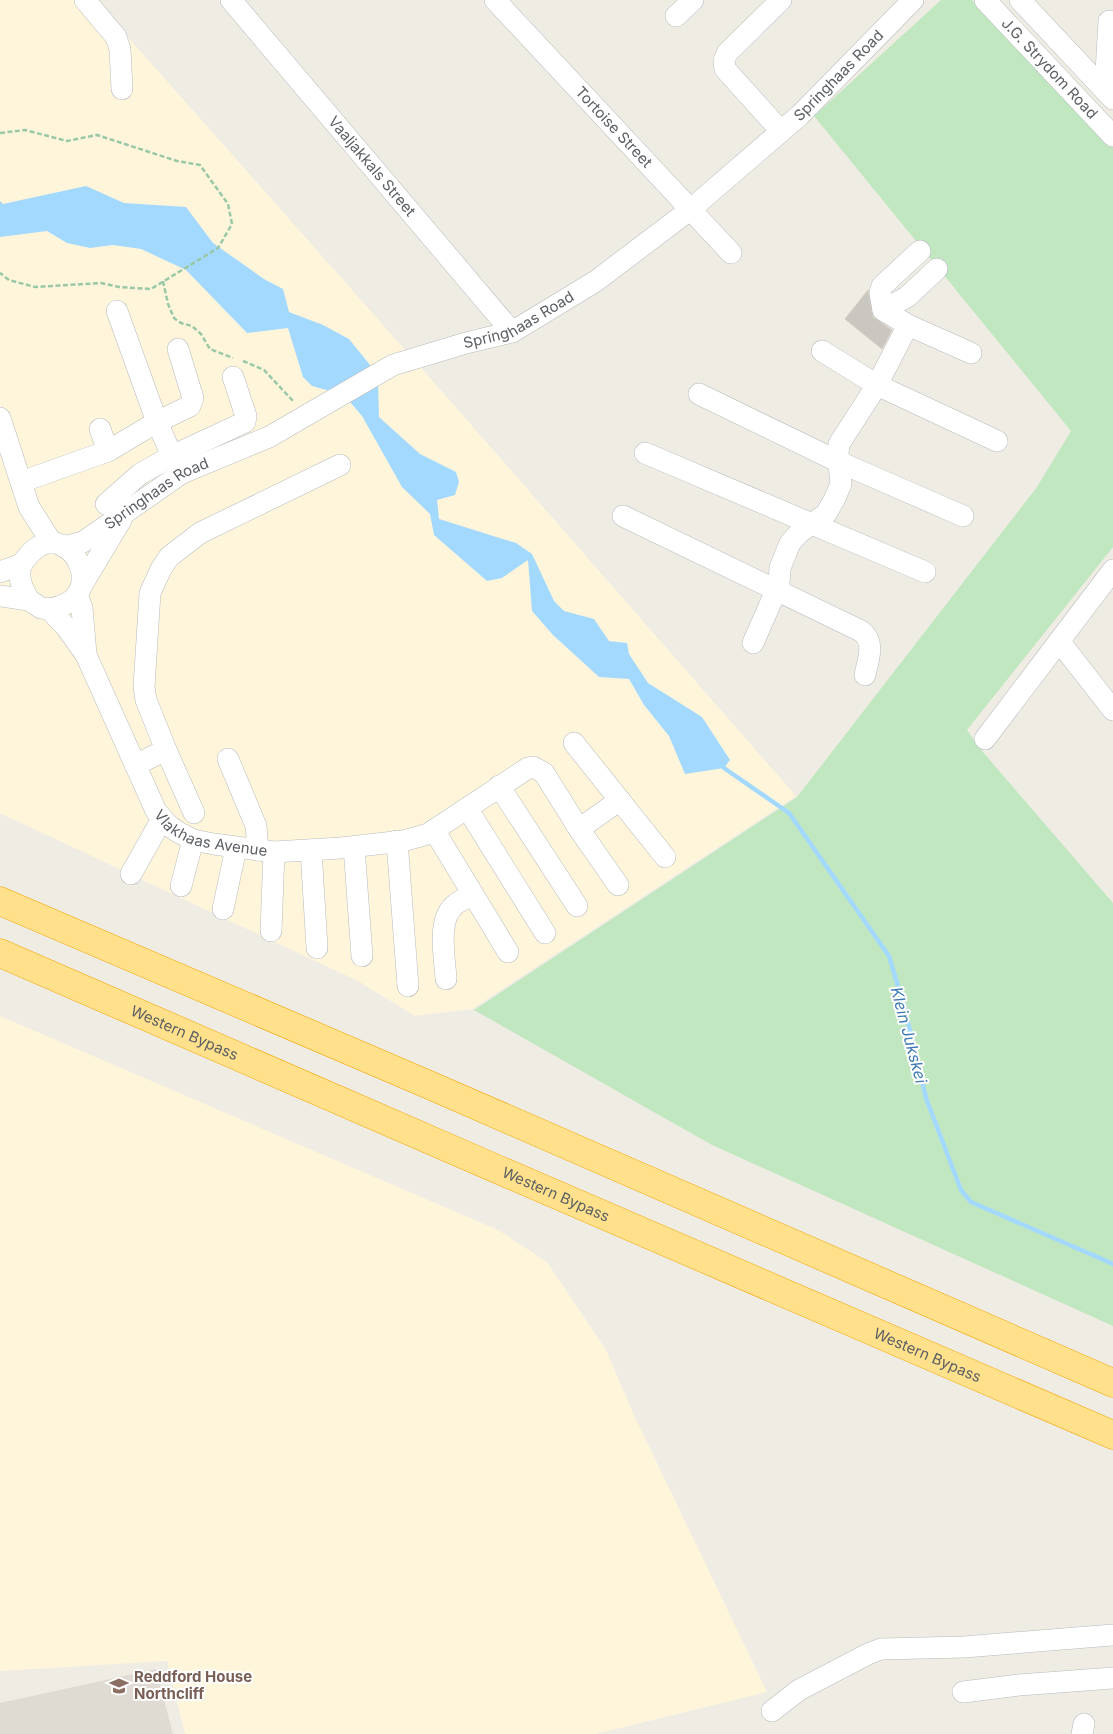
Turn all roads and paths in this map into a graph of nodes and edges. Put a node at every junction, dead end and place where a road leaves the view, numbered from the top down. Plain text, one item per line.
1 (85, 0) edge
2 (231, 0) edge
3 (495, 0) edge
4 (693, 0) edge
5 (781, 0) edge
6 (913, 0) edge
7 (985, 0) edge
8 (1020, 0) edge
9 (676, 16) dead end
10 (1109, 21) dead end
11 (122, 89) dead end
12 (1109, 95) edge
13 (780, 130) junction
14 (0, 133) edge
15 (1113, 136) edge
16 (690, 209) junction
17 (920, 251) dead end
18 (731, 253) dead end
19 (937, 269) dead end
20 (0, 273) edge
21 (163, 281) junction
22 (883, 310) junction
23 (117, 311) dead end
24 (908, 325) junction
25 (512, 332) junction
26 (178, 349) dead end
27 (822, 351) dead end
28 (971, 353) dead end
29 (234, 377) dead end
30 (877, 385) junction
31 (699, 394) dead end
32 (305, 417) junction
33 (0, 418) edge
34 (157, 422) junction
35 (100, 430) dead end
36 (996, 441) dead end
37 (108, 451) junction
38 (645, 453) dead end
39 (172, 456) junction
40 (839, 462) junction
41 (340, 465) dead end
42 (21, 482) junction
43 (106, 504) dead end
44 (29, 507) junction
45 (127, 511) junction
46 (623, 516) dead end
47 (964, 516) dead end
48 (813, 524) junction
49 (58, 545) junction
50 (26, 558) junction
51 (1113, 570) edge
52 (0, 572) edge
53 (925, 572) dead end
54 (79, 590) junction
55 (777, 590) junction
56 (0, 596) edge
57 (29, 600) junction
58 (49, 610) junction
59 (1059, 641) junction
60 (752, 643) dead end
61 (86, 655) junction
62 (865, 675) dead end
63 (1113, 710) edge
64 (985, 739) dead end
65 (574, 743) dead end
66 (166, 750) junction
67 (228, 759) dead end
68 (136, 765) junction
69 (499, 786) junction
70 (620, 800) junction
71 (467, 808) junction
72 (194, 813) dead end
73 (162, 819) junction
74 (580, 829) junction
75 (434, 830) junction
76 (193, 840) junction
77 (397, 841) junction
78 (354, 847) junction
79 (236, 848) junction
80 (311, 850) junction
81 (266, 851) junction
82 (665, 857) dead end
83 (132, 874) dead end
84 (0, 883) edge
85 (618, 885) dead end
86 (180, 886) dead end
87 (473, 895) junction
88 (0, 901) edge
89 (577, 906) dead end
90 (223, 909) dead end
91 (30, 913) junction
92 (271, 931) dead end
93 (545, 933) dead end
94 (318, 948) dead end
95 (508, 952) dead end
96 (0, 953) edge
97 (362, 956) dead end
98 (0, 957) edge
99 (53, 976) junction
100 (446, 979) dead end
101 (408, 986) dead end
102 (1113, 1383) edge
103 (1113, 1435) edge
104 (1113, 1635) edge
105 (1113, 1678) edge
106 (963, 1692) dead end
107 (772, 1711) dead end

1 - 11 street
2 - 25 street, Vaaljakkals Street
3 - 16 street, Tortoise Street
4 - 9 street
5 - 13 street
6 - 13 street, Springhaas Road
7 - 15 street, J.G. Strydom Road
8 - 12 street, J.G. Strydom Road
10 - 12 street
13 - 16 street, Springhaas Road
14 - 21 path
16 - 18 street, Tortoise Street
16 - 25 street, Springhaas Road
17 - 22 street
19 - 22 street
20 - 21 path
21 - 32 path
22 - 24 street
23 - 34 street
24 - 28 street
24 - 30 street
25 - 32 street, Springhaas Road
26 - 34 street
27 - 30 street
29 - 39 street
30 - 36 street
30 - 40 street
31 - 40 street
32 - 45 street, Springhaas Road
33 - 42 street
34 - 37 street
34 - 39 street
35 - 37 street
37 - 42 street
38 - 48 street
39 - 43 street
40 - 47 street
40 - 48 street
41 - 66 street
42 - 44 street
44 - 49 street
44 - 50 street
45 - 49 street, Springhaas Road
45 - 54 street
46 - 55 street
48 - 53 street
48 - 55 street
49 - 50 street
49 - 54 street
50 - 52 street
50 - 57 street
51 - 59 street
54 - 58 street
54 - 61 street
55 - 60 street
55 - 62 street
56 - 57 street, Vlakhaas Avenue
57 - 58 street, Vlakhaas Avenue
58 - 61 street, Vlakhaas Avenue
59 - 63 street
59 - 64 street
61 - 68 street, Vlakhaas Avenue
65 - 70 street
66 - 68 street
66 - 72 street
67 - 81 street
68 - 73 street, Vlakhaas Avenue
69 - 71 street, Vlakhaas Avenue
69 - 74 street, Vlakhaas Avenue
69 - 89 street
70 - 74 street
70 - 82 street
71 - 75 street, Vlakhaas Avenue
71 - 93 street
73 - 76 street, Vlakhaas Avenue
73 - 83 street
74 - 85 street
75 - 77 street, Vlakhaas Avenue
75 - 87 street
76 - 79 street, Vlakhaas Avenue
76 - 86 street
77 - 78 street, Vlakhaas Avenue
77 - 101 street
78 - 80 street, Vlakhaas Avenue
78 - 97 street
79 - 81 street, Vlakhaas Avenue
79 - 90 street
80 - 81 street, Vlakhaas Avenue
80 - 94 street
81 - 92 street
84 - 91 highway
87 - 95 street
87 - 100 street
88 - 91 highway
91 - 102 highway
96 - 99 highway, Western Bypass
98 - 99 highway
99 - 103 highway, Western Bypass
104 - 107 street
105 - 106 street

